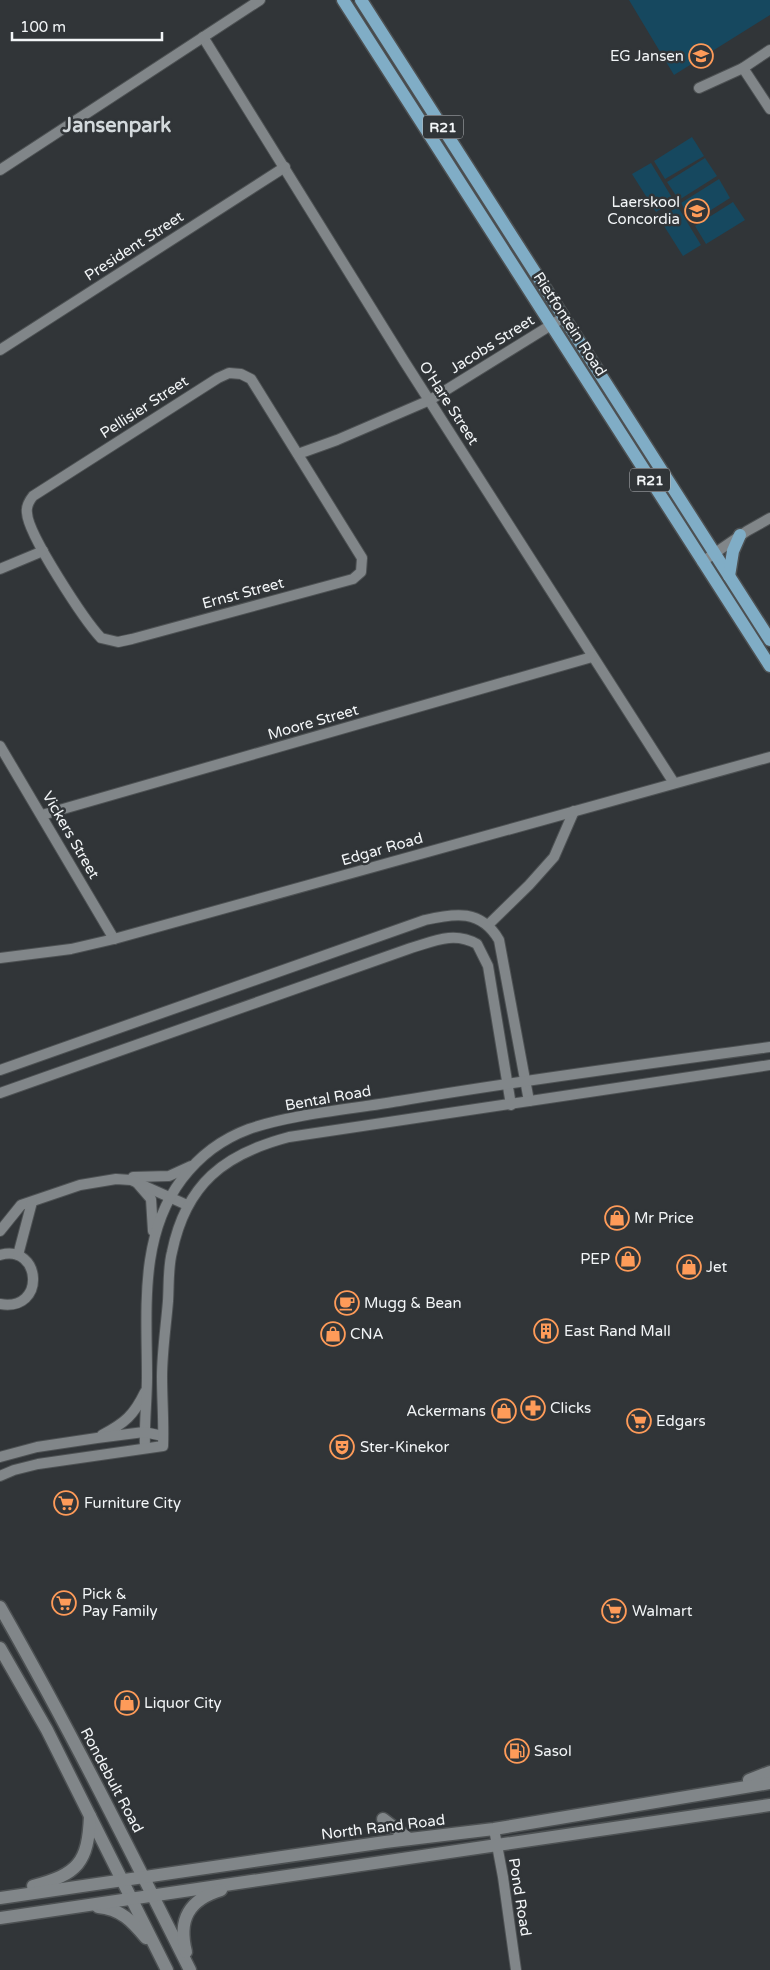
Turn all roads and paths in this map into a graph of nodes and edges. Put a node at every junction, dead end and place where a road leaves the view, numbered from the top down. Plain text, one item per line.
1 (260, 0) edge
2 (343, 0) edge
3 (361, 0) edge
4 (203, 38) junction
5 (770, 50) edge
6 (743, 68) junction
7 (409, 73) junction
8 (395, 83) junction
9 (699, 88) dead end
10 (770, 109) edge
11 (285, 167) junction
12 (0, 170) edge
13 (564, 317) junction
14 (551, 325) junction
15 (0, 350) edge
16 (600, 375) junction
17 (588, 383) junction
18 (430, 400) junction
19 (298, 454) junction
20 (770, 518) edge
21 (740, 535) junction
22 (43, 551) junction
23 (714, 554) junction
24 (702, 562) junction
25 (0, 569) edge
26 (729, 576) junction
27 (770, 640) edge
28 (592, 656) junction
29 (770, 666) edge
30 (0, 746) edge
31 (770, 757) edge
32 (674, 783) junction
33 (574, 811) junction
34 (42, 815) junction
35 (488, 925) junction
36 (114, 939) junction
37 (0, 958) edge
38 (770, 1047) edge
39 (770, 1065) edge
40 (0, 1070) edge
41 (526, 1080) junction
42 (507, 1083) junction
43 (0, 1093) edge
44 (529, 1101) junction
45 (511, 1105) junction
46 (194, 1165) junction
47 (129, 1179) junction
48 (171, 1197) junction
49 (32, 1202) junction
50 (188, 1205) junction
51 (0, 1231) edge
52 (152, 1240) junction
53 (0, 1255) edge
54 (18, 1255) junction
55 (0, 1304) edge
56 (147, 1386) junction
57 (144, 1432) junction
58 (97, 1438) junction
59 (163, 1441) junction
60 (145, 1448) junction
61 (0, 1457) edge
62 (0, 1476) edge
63 (0, 1607) edge
64 (0, 1648) edge
65 (770, 1772) edge
66 (770, 1783) edge
67 (704, 1794) junction
68 (770, 1805) edge
69 (90, 1814) junction
70 (383, 1819) dead end
71 (494, 1829) junction
72 (409, 1839) junction
73 (496, 1845) junction
74 (144, 1876) junction
75 (123, 1880) junction
76 (257, 1880) junction
77 (152, 1895) junction
78 (0, 1898) edge
79 (132, 1898) junction
80 (86, 1906) junction
81 (0, 1918) edge
82 (161, 1958) junction
83 (167, 1970) edge
84 (190, 1970) edge
85 (516, 1970) edge

1 - 4 street
2 - 8 main road, Rietfontein Road / R21
3 - 7 main road, Rietfontein Road / R21
4 - 11 street, O'Hare Street
4 - 12 street
5 - 6 street
6 - 9 street
6 - 10 street
7 - 8 main road
7 - 13 main road, Rietfontein Road / R21
8 - 14 main road, Rietfontein Road / R21
11 - 15 street, President Street
11 - 18 street, O'Hare Street
13 - 14 street, Jacobs Street
13 - 16 main road, Rietfontein Road / R21
14 - 17 main road, Rietfontein Road / R21
14 - 18 street, Jacobs Street
16 - 17 main road
16 - 23 main road, Rietfontein Road / R21
17 - 24 main road, Rietfontein Road / R21
18 - 19 street, Jacobs Street
18 - 28 street, O'Hare Street
19 - 22 street, Pellisier Street
19 - 22 street, Ernst Street
20 - 21 street
21 - 23 street
21 - 26 main road
22 - 25 street
23 - 24 street
23 - 26 main road, Rietfontein Road / R21
24 - 29 main road, Rietfontein Road / R21
26 - 27 main road, Rietfontein Road / R21
28 - 32 street, O'Hare Street
28 - 34 street, Moore Street
30 - 34 street, Vickers Street
31 - 32 street, Edgar Road
32 - 33 street, Edgar Road
33 - 35 street
33 - 36 street, Edgar Road
34 - 36 street, Vickers Street
35 - 40 street
35 - 41 street
36 - 37 street, Edgar Road
38 - 41 street, Bental Road
39 - 44 street
41 - 42 street, Bental Road
41 - 44 street
42 - 43 street
42 - 45 street
42 - 46 street, Bental Road
44 - 45 street
45 - 50 street
46 - 47 street
46 - 48 street, Bental Road
47 - 48 street
47 - 49 street
47 - 52 street
48 - 50 street
48 - 52 street, Bental Road
49 - 51 street
49 - 54 street
50 - 59 street
52 - 56 street, Bental Road
53 - 54 street
54 - 55 street
56 - 57 street, Bental Road
56 - 58 street
57 - 58 street
57 - 59 street
57 - 60 street, Bental Road
58 - 61 street
59 - 60 street
60 - 62 street
63 - 74 main road, Rondebult Road
64 - 69 main road
65 - 67 main road
66 - 67 main road, North Rand Road
67 - 71 main road, North Rand Road
68 - 73 main road
69 - 75 main road
69 - 78 main road
70 - 72 main road
71 - 72 main road, North Rand Road
71 - 73 street, Pond Road
72 - 74 main road, North Rand Road
73 - 76 main road
73 - 85 street, Pond Road
74 - 75 main road, North Rand Road
74 - 77 main road, Rondebult Road
75 - 78 main road, North Rand Road
75 - 79 main road
76 - 77 main road
76 - 84 main road
77 - 79 main road
77 - 84 main road, Rondebult Road
79 - 80 main road
79 - 82 main road
80 - 81 main road
80 - 82 main road
82 - 83 main road

